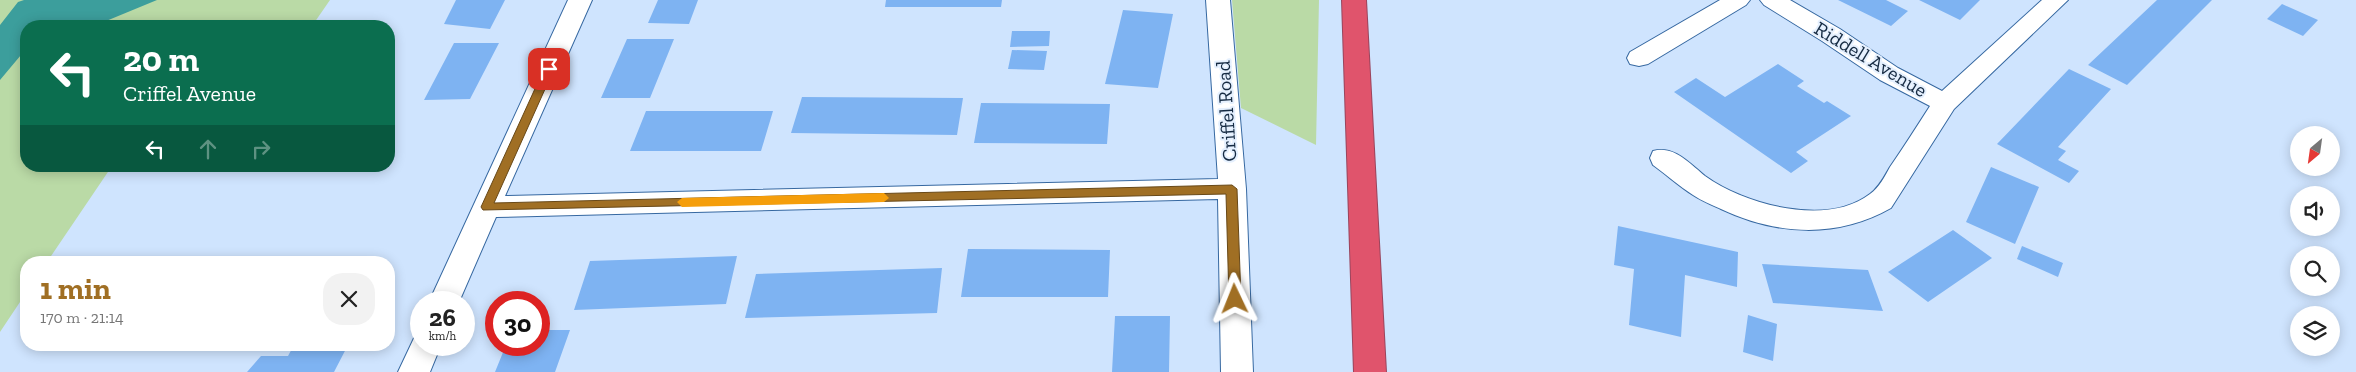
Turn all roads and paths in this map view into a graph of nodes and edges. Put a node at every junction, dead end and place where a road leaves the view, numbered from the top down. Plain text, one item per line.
1 (580, 0) edge
2 (1218, 0) edge
3 (1354, 0) edge
4 (1738, 0) edge
5 (1772, 0) edge
6 (2056, 0) edge
7 (1639, 58) dead end
8 (1945, 103) junction
9 (1663, 158) dead end
10 (1232, 189) junction
11 (487, 207) junction
12 (449, 291) edge
13 (421, 356) edge
14 (414, 372) edge
15 (1237, 372) edge
16 (1370, 372) edge

1 - 11 street
2 - 10 street, Criffel Road
3 - 16 highway
4 - 7 street
5 - 8 street, Riddell Avenue
6 - 8 street
8 - 9 street
10 - 11 street
10 - 15 street, Criffel Road
11 - 12 street
13 - 14 street

